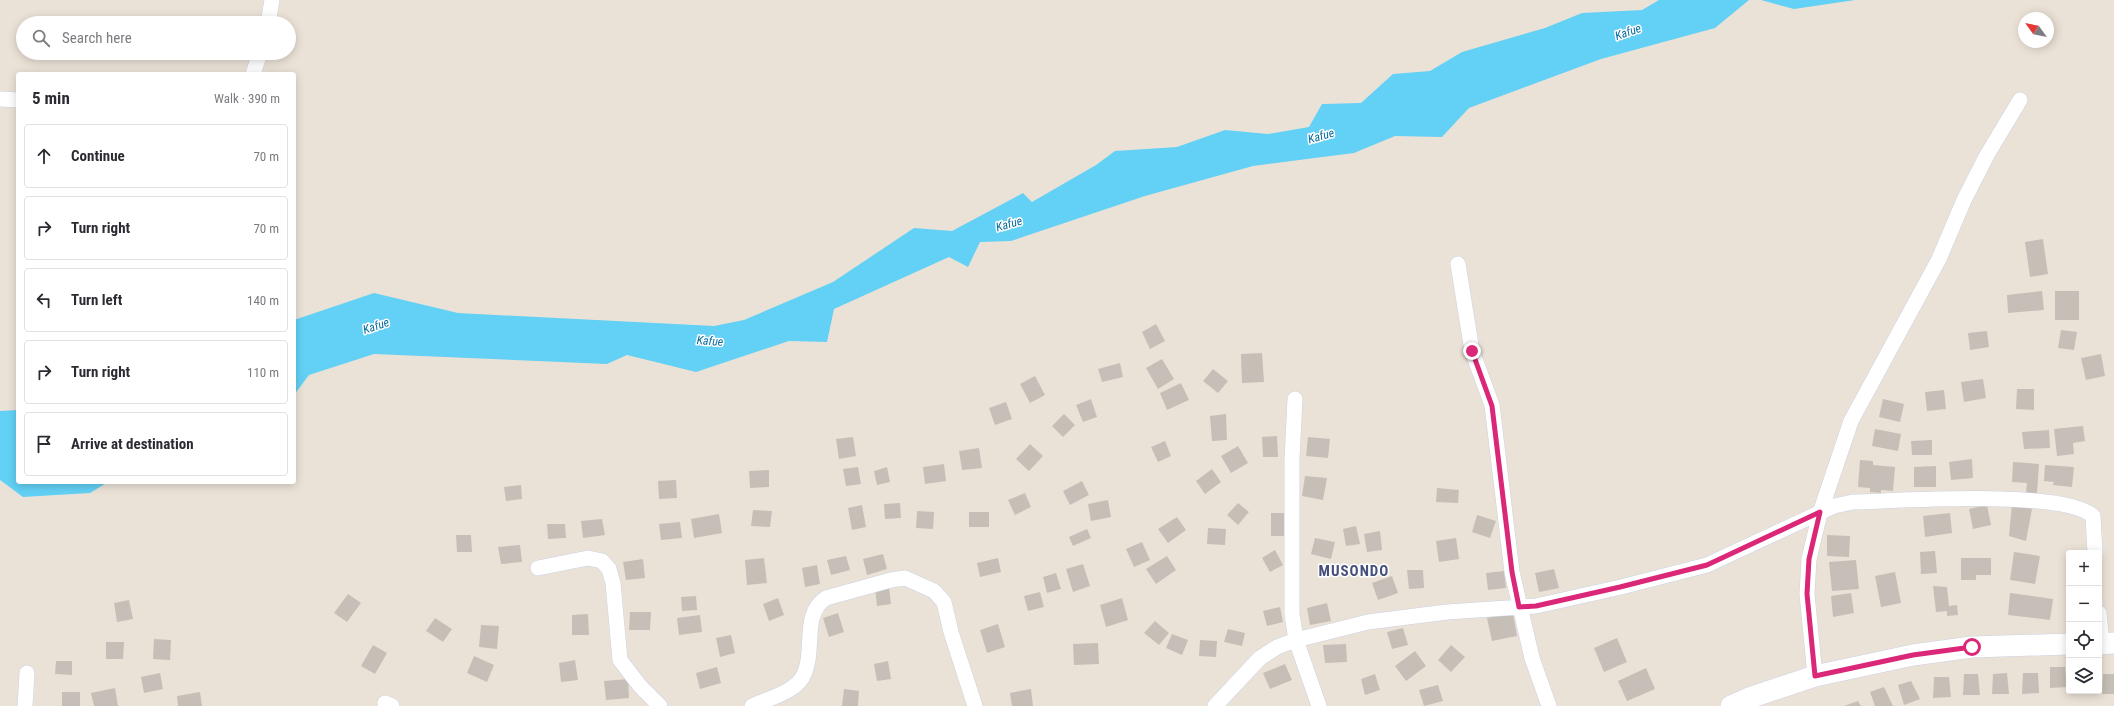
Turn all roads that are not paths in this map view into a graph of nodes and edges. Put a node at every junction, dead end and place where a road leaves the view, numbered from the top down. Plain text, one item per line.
1 (272, 0) edge
2 (269, 16) edge
3 (258, 60) edge
4 (254, 72) edge
5 (0, 100) edge
6 (16, 100) edge
7 (2020, 100) dead end
8 (1458, 264) dead end
9 (1295, 399) dead end
10 (1820, 512) junction
11 (2095, 550) edge
12 (538, 568) dead end
13 (1519, 607) junction
14 (2101, 622) edge
15 (1296, 640) junction
16 (2105, 643) edge
17 (2066, 644) edge
18 (27, 673) dead end
19 (1815, 676) junction
20 (25, 706) edge
21 (660, 706) edge
22 (752, 706) edge
23 (975, 706) edge
24 (1216, 706) edge
25 (1319, 706) edge
26 (1549, 706) edge
27 (1731, 706) edge

1 - 2 street
3 - 4 street
5 - 6 street
7 - 10 street
8 - 13 street
9 - 15 street
10 - 11 street
10 - 13 street
10 - 19 street
12 - 21 street
13 - 15 street
13 - 26 street
14 - 16 street
15 - 24 street
15 - 25 street
17 - 19 street
18 - 20 street
19 - 27 street
22 - 23 street

